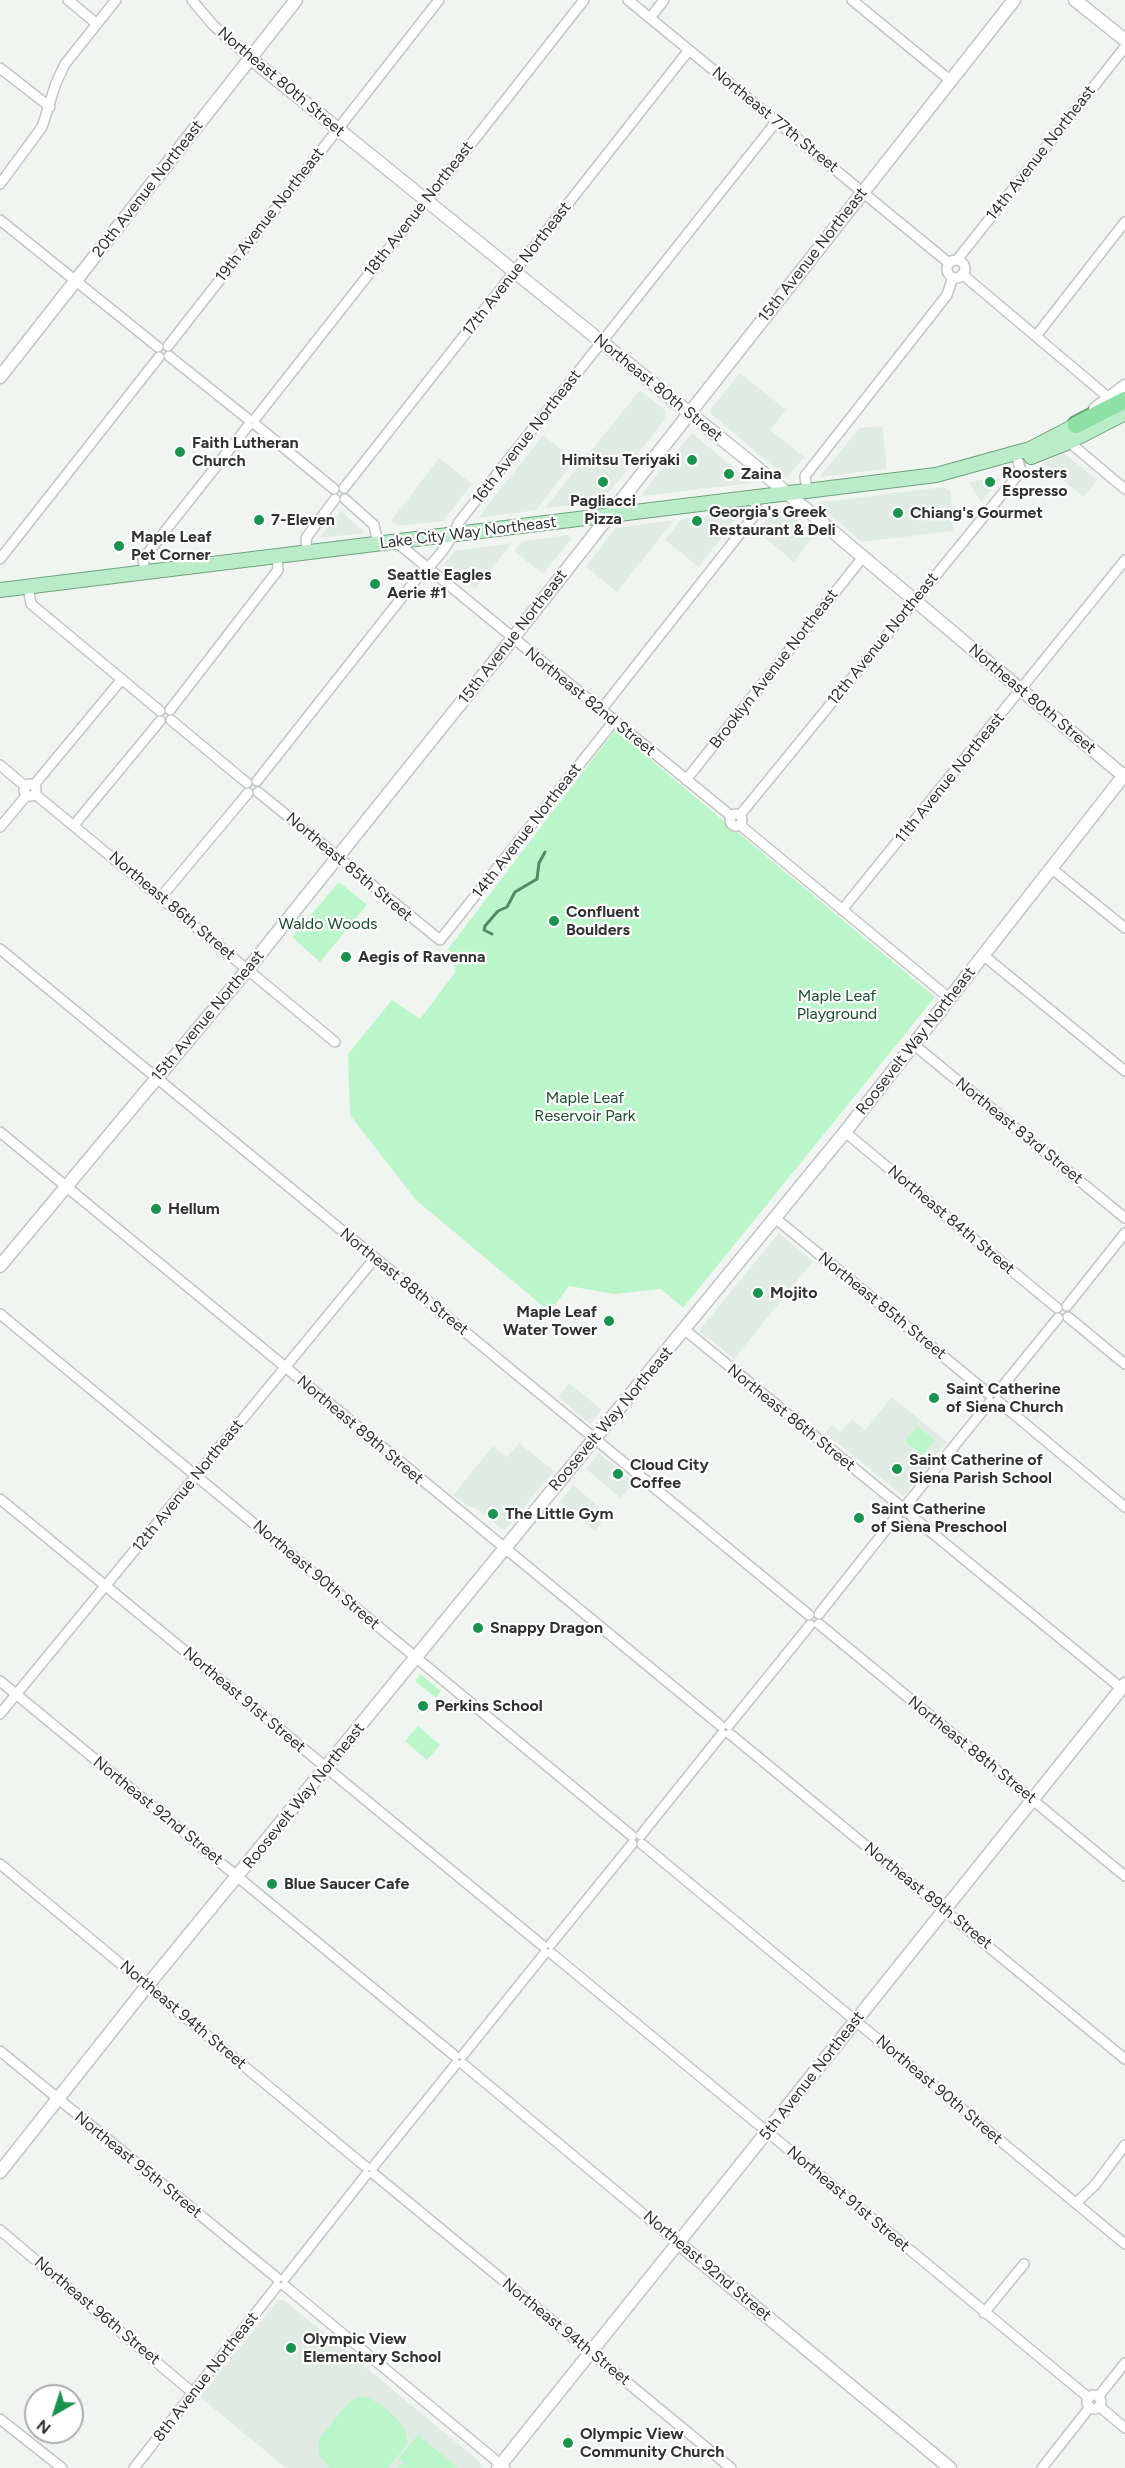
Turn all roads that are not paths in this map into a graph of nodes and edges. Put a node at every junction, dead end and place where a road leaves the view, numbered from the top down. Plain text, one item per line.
1 (68, 0) edge
2 (116, 0) edge
3 (192, 0) edge
4 (296, 0) edge
5 (439, 0) edge
6 (584, 0) edge
7 (628, 0) edge
8 (664, 0) edge
9 (852, 0) edge
10 (1014, 0) edge
11 (1075, 0) edge
12 (650, 18) junction
13 (97, 24) junction
14 (1125, 40) edge
15 (1125, 47) edge
16 (689, 50) junction
17 (250, 58) junction
18 (0, 68) edge
19 (951, 81) junction
20 (50, 107) junction
21 (776, 122) junction
22 (338, 129) junction
23 (0, 184) edge
24 (863, 192) junction
25 (425, 200) junction
26 (0, 220) edge
27 (1125, 222) edge
28 (953, 262) junction
29 (514, 272) junction
30 (958, 276) junction
31 (76, 280) junction
32 (1036, 336) junction
33 (602, 342) junction
34 (164, 352) junction
35 (0, 377) edge
36 (1125, 386) edge
37 (1117, 399) edge
38 (689, 413) junction
39 (1125, 413) edge
40 (252, 422) junction
41 (1076, 425) joint
42 (1069, 442) junction
43 (1018, 461) junction
44 (936, 476) junction
45 (339, 489) junction
46 (1125, 489) edge
47 (807, 491) junction
48 (786, 493) junction
49 (754, 497) junction
50 (340, 499) junction
51 (609, 515) junction
52 (454, 534) junction
53 (395, 542) junction
54 (378, 544) junction
55 (307, 552) junction
56 (277, 556) junction
57 (862, 557) junction
58 (0, 559) edge
59 (1125, 560) edge
60 (428, 568) junction
61 (145, 572) junction
62 (28, 587) junction
63 (0, 591) edge
64 (915, 601) junction
65 (513, 638) junction
66 (122, 679) junction
67 (1022, 690) junction
68 (601, 711) junction
69 (165, 715) junction
70 (614, 721) junction
71 (0, 765) edge
72 (1125, 775) edge
73 (686, 780) junction
74 (257, 781) junction
75 (247, 788) junction
76 (30, 790) junction
77 (258, 792) junction
78 (737, 819) junction
79 (74, 825) junction
80 (0, 827) edge
81 (337, 857) junction
82 (1051, 868) junction
83 (161, 897) junction
84 (842, 910) junction
85 (1125, 928) edge
86 (440, 940) joint
87 (0, 949) edge
88 (983, 955) junction
89 (248, 969) junction
90 (949, 998) junction
91 (335, 1042) dead end
92 (913, 1044) junction
93 (1125, 1071) edge
94 (156, 1078) junction
95 (0, 1132) edge
96 (845, 1132) junction
97 (66, 1187) junction
98 (775, 1218) junction
99 (1125, 1218) edge
100 (1125, 1233) edge
101 (375, 1258) junction
102 (0, 1266) edge
103 (1061, 1311) junction
104 (0, 1314) edge
105 (685, 1330) junction
106 (1125, 1364) edge
107 (286, 1368) junction
108 (994, 1397) junction
109 (594, 1438) junction
110 (196, 1476) junction
111 (0, 1499) edge
112 (1125, 1507) edge
113 (903, 1509) junction
114 (504, 1548) junction
115 (107, 1586) junction
116 (814, 1619) junction
117 (416, 1658) junction
118 (0, 1681) edge
119 (1123, 1686) edge
120 (16, 1694) junction
121 (0, 1714) edge
122 (726, 1730) junction
123 (326, 1768) junction
124 (1032, 1799) junction
125 (637, 1840) junction
126 (0, 1864) edge
127 (238, 1876) junction
128 (1125, 1876) edge
129 (944, 1910) junction
130 (548, 1949) junction
131 (147, 1986) junction
132 (855, 2021) junction
133 (0, 2051) edge
134 (1125, 2059) edge
135 (459, 2060) junction
136 (57, 2098) junction
137 (767, 2131) junction
138 (1125, 2145) edge
139 (370, 2171) junction
140 (0, 2172) edge
141 (1076, 2203) junction
142 (0, 2230) edge
143 (678, 2243) junction
144 (1125, 2244) edge
145 (1024, 2264) dead end
146 (281, 2282) junction
147 (984, 2313) junction
148 (590, 2352) junction
149 (1125, 2363) edge
150 (193, 2393) junction
151 (1094, 2402) junction
152 (0, 2419) edge
153 (1125, 2428) edge
154 (501, 2467) edge
155 (62, 2468) edge
156 (134, 2468) edge
157 (731, 2468) edge
158 (950, 2468) edge
159 (1042, 2468) edge

1 - 13 street
2 - 13 street
3 - 17 street, Northeast 80th Street
4 - 17 main road, 20th Avenue Northeast
5 - 22 street, 19th Avenue Northeast
6 - 25 street, 18th Avenue Northeast
7 - 12 street, Northeast 77th Street
8 - 12 street
9 - 19 street
10 - 19 main road, 15th Avenue Northeast
11 - 14 main road
12 - 16 street, Northeast 77th Street
13 - 20 street
15 - 28 street, 14th Avenue Northeast
16 - 21 street, Northeast 77th Street
16 - 29 street, 17th Avenue Northeast
17 - 22 main road, Northeast 80th Street
17 - 31 main road, 20th Avenue Northeast
18 - 20 street
19 - 24 main road, 15th Avenue Northeast
20 - 23 street
21 - 24 street, Northeast 77th Street
21 - 33 street, 16th Avenue Northeast
22 - 25 main road, Northeast 80th Street
22 - 34 street, 19th Avenue Northeast
24 - 28 street, Northeast 77th Street
24 - 38 main road, 15th Avenue Northeast
25 - 29 main road, Northeast 80th Street
25 - 40 street, 18th Avenue Northeast
26 - 31 street
27 - 32 street
28 - 30 street
28 - 30 street
29 - 33 main road, Northeast 80th Street
29 - 45 street, 17th Avenue Northeast
30 - 32 street
30 - 47 street
31 - 34 street
31 - 35 main road, 20th Avenue Northeast
32 - 37 street
33 - 38 main road, Northeast 80th Street
33 - 52 street, 16th Avenue Northeast
34 - 40 street
34 - 58 street, 19th Avenue Northeast
36 - 37 main road
37 - 41 highway
38 - 48 main road, Northeast 80th Street
38 - 51 main road, 15th Avenue Northeast
39 - 42 main road, Lake City Way Northeast
40 - 45 street
40 - 61 street, 18th Avenue Northeast
41 - 44 main road, Lake City Way Northeast
42 - 43 main road, Lake City Way Northeast
42 - 46 street
43 - 44 main road, Lake City Way Northeast
43 - 64 street, 12th Avenue Northeast
44 - 47 main road, Lake City Way Northeast
45 - 50 street
47 - 48 main road, Lake City Way Northeast
48 - 49 main road, Lake City Way Northeast
48 - 57 main road, Northeast 80th Street
49 - 51 main road, Lake City Way Northeast
49 - 68 street
50 - 54 street
50 - 55 street
51 - 52 main road, Lake City Way Northeast
51 - 65 main road, 15th Avenue Northeast
52 - 53 main road, Lake City Way Northeast
52 - 60 street, 16th Avenue Northeast
53 - 54 main road, Lake City Way Northeast
53 - 60 street, Northeast 82nd Street
54 - 55 main road, Lake City Way Northeast
55 - 56 main road, Lake City Way Northeast
56 - 61 main road, Lake City Way Northeast
56 - 69 street
57 - 64 main road, Northeast 80th Street
57 - 73 street, Brooklyn Avenue Northeast
59 - 67 street, 11th Avenue Northeast
60 - 65 street, Northeast 82nd Street
60 - 74 street, 16th Avenue Northeast
61 - 62 main road, Lake City Way Northeast
62 - 63 main road, Lake City Way Northeast
62 - 66 street
64 - 67 main road, Northeast 80th Street
64 - 78 street, 12th Avenue Northeast
65 - 68 street, Northeast 82nd Street
65 - 81 main road, 15th Avenue Northeast
66 - 69 street
66 - 76 street
67 - 72 main road, Northeast 80th Street
67 - 84 street, 11th Avenue Northeast
68 - 70 street, Northeast 82nd Street
69 - 75 street
69 - 79 street
70 - 73 street, Northeast 82nd Street
70 - 86 street, 14th Avenue Northeast
71 - 76 street, Northeast 86th Street
72 - 82 main road, Roosevelt Way Northeast
73 - 78 street, Northeast 82nd Street
74 - 75 street
74 - 77 street
75 - 77 street
75 - 83 street
76 - 79 street, Northeast 86th Street
76 - 80 street
77 - 81 street, Northeast 85th Street
78 - 84 street, Northeast 82nd Street
79 - 83 street, Northeast 86th Street
81 - 86 street, Northeast 85th Street
81 - 89 main road, 15th Avenue Northeast
82 - 85 street
82 - 88 main road, Roosevelt Way Northeast
83 - 89 street, Northeast 86th Street
84 - 90 street, Northeast 82nd Street
87 - 94 street, Northeast 88th Street
88 - 90 main road, Roosevelt Way Northeast
88 - 93 street
89 - 91 street, Northeast 86th Street
89 - 94 main road, 15th Avenue Northeast
90 - 92 main road, Roosevelt Way Northeast
92 - 96 main road, Roosevelt Way Northeast
92 - 99 street, Northeast 83rd Street
94 - 97 main road, 15th Avenue Northeast
94 - 101 street, Northeast 88th Street
95 - 97 street, Northeast 89th Street
96 - 98 main road, Roosevelt Way Northeast
96 - 103 street, Northeast 84th Street
97 - 102 main road, 15th Avenue Northeast
97 - 107 street, Northeast 89th Street
98 - 105 main road, Roosevelt Way Northeast
98 - 108 street, Northeast 85th Street
100 - 103 street, 8th Avenue Northeast
101 - 107 street, 12th Avenue Northeast
101 - 109 street, Northeast 88th Street
103 - 106 street
103 - 108 street, 8th Avenue Northeast
104 - 110 street, Northeast 90th Street
105 - 109 main road, Roosevelt Way Northeast
105 - 113 street, Northeast 86th Street
107 - 110 street, 12th Avenue Northeast
107 - 114 street, Northeast 89th Street
108 - 112 street, Northeast 85th Street
108 - 113 street, 8th Avenue Northeast
109 - 114 main road, Roosevelt Way Northeast
109 - 116 street, Northeast 88th Street
110 - 115 street, 12th Avenue Northeast
110 - 117 street, Northeast 90th Street
111 - 115 street, Northeast 91st Street
113 - 116 street, 8th Avenue Northeast
113 - 119 street, Northeast 86th Street
114 - 117 main road, Roosevelt Way Northeast
114 - 122 street, Northeast 89th Street
115 - 120 street, 12th Avenue Northeast
115 - 123 street, Northeast 91st Street
116 - 122 street, 8th Avenue Northeast
116 - 124 street, Northeast 88th Street
117 - 123 main road, Roosevelt Way Northeast
117 - 125 street, Northeast 90th Street
118 - 120 street, Northeast 92nd Street
119 - 124 main road, 5th Avenue Northeast
120 - 121 street, 12th Avenue Northeast
120 - 127 street, Northeast 92nd Street
122 - 125 street, 8th Avenue Northeast
122 - 129 street, Northeast 89th Street
123 - 127 main road, Roosevelt Way Northeast
123 - 130 street, Northeast 91st Street
124 - 128 street, Northeast 88th Street
124 - 129 main road, 5th Avenue Northeast
125 - 130 street, 8th Avenue Northeast
125 - 132 street, Northeast 90th Street
126 - 131 street, Northeast 94th Street
127 - 131 main road, Roosevelt Way Northeast
127 - 135 street, Northeast 92nd Street
129 - 132 main road, 5th Avenue Northeast
129 - 134 street, Northeast 89th Street
130 - 135 street, 8th Avenue Northeast
130 - 137 street, Northeast 91st Street
131 - 136 main road, Roosevelt Way Northeast
131 - 139 street, Northeast 94th Street
132 - 137 main road, 5th Avenue Northeast
132 - 141 street, Northeast 90th Street
133 - 136 street, Northeast 95th Street
135 - 139 street, 8th Avenue Northeast
135 - 143 street, Northeast 92nd Street
136 - 140 main road, Roosevelt Way Northeast
136 - 146 street, Northeast 95th Street
137 - 143 main road, 5th Avenue Northeast
137 - 147 street, Northeast 91st Street
138 - 141 street
139 - 146 street, 8th Avenue Northeast
139 - 148 street, Northeast 94th Street
141 - 144 street, Northeast 90th Street
142 - 150 street, Northeast 96th Street
143 - 148 main road, 5th Avenue Northeast
143 - 158 main road, Northeast 92nd Street
145 - 147 street
146 - 150 street, 8th Avenue Northeast
146 - 154 street, Northeast 95th Street
147 - 151 street, Northeast 91st Street
148 - 154 main road, 5th Avenue Northeast
148 - 157 street, Northeast 94th Street
149 - 151 street
150 - 156 street, 8th Avenue Northeast
151 - 153 street, Northeast 91st Street
151 - 159 street
152 - 155 street

